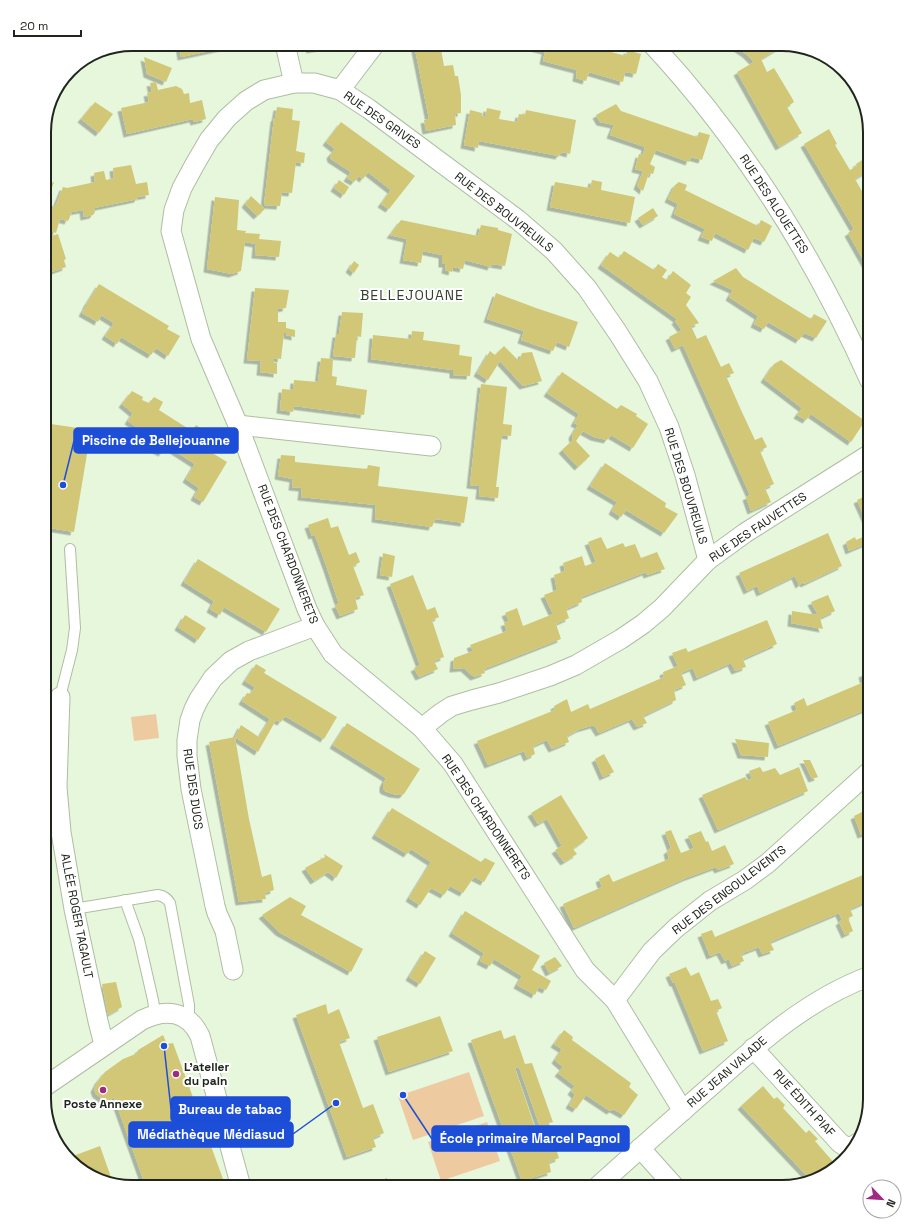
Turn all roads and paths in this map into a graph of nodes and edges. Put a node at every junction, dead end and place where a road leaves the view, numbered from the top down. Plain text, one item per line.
1 (287, 51) edge
2 (370, 51) edge
3 (659, 51) edge
4 (294, 83) junction
5 (340, 90) junction
6 (424, 150) joint
7 (170, 231) joint
8 (863, 366) edge
9 (238, 425) junction
10 (431, 446) dead end
11 (863, 458) edge
12 (70, 549) dead end
13 (708, 560) junction
14 (315, 626) junction
15 (60, 697) joint
16 (422, 728) junction
17 (863, 778) edge
18 (126, 900) junction
19 (74, 909) junction
20 (232, 970) dead end
21 (863, 978) edge
22 (615, 1000) junction
23 (155, 1014) junction
24 (189, 1021) junction
25 (104, 1044) junction
26 (753, 1048) junction
27 (51, 1082) edge
28 (683, 1110) junction
29 (847, 1147) edge
30 (640, 1148) junction
31 (240, 1180) edge
32 (605, 1180) edge
33 (668, 1180) edge

1 - 4 street
2 - 5 street, RUE DES GRIVES
3 - 8 street, RUE DES ALOUETTES
4 - 5 street, RUE DES GRIVES
4 - 7 street, RUE DES GRIVES
5 - 6 street, RUE DES GRIVES
6 - 13 street, RUE DES BOUVREUILS
7 - 9 street, RUE DES CHARDONNERETS
9 - 10 street
9 - 14 street, RUE DES CHARDONNERETS
11 - 13 street, RUE DES FAUVETTES
12 - 15 lane, ALLÉE ROGER TAGAULT
13 - 16 street, RUE DES FAUVETTES
14 - 16 street, RUE DES CHARDONNERETS
14 - 20 street, RUE DES DUCS
15 - 19 street, ALLÉE ROGER TAGAULT
16 - 22 street, RUE DES CHARDONNERETS
17 - 22 street, RUE DES ENGOULEVENTS
18 - 19 lane
18 - 23 lane
18 - 24 lane
19 - 25 street, ALLÉE ROGER TAGAULT
21 - 26 street, RUE JEAN VALADE
22 - 28 street, RUE DES CHARDONNERETS
23 - 24 street
23 - 25 street
24 - 31 street
25 - 27 street
26 - 28 street, RUE JEAN VALADE
26 - 29 street, RUE ÉDITH PIAF
28 - 30 street, RUE JEAN VALADE
30 - 32 street, RUE JEAN VALADE
30 - 33 street

